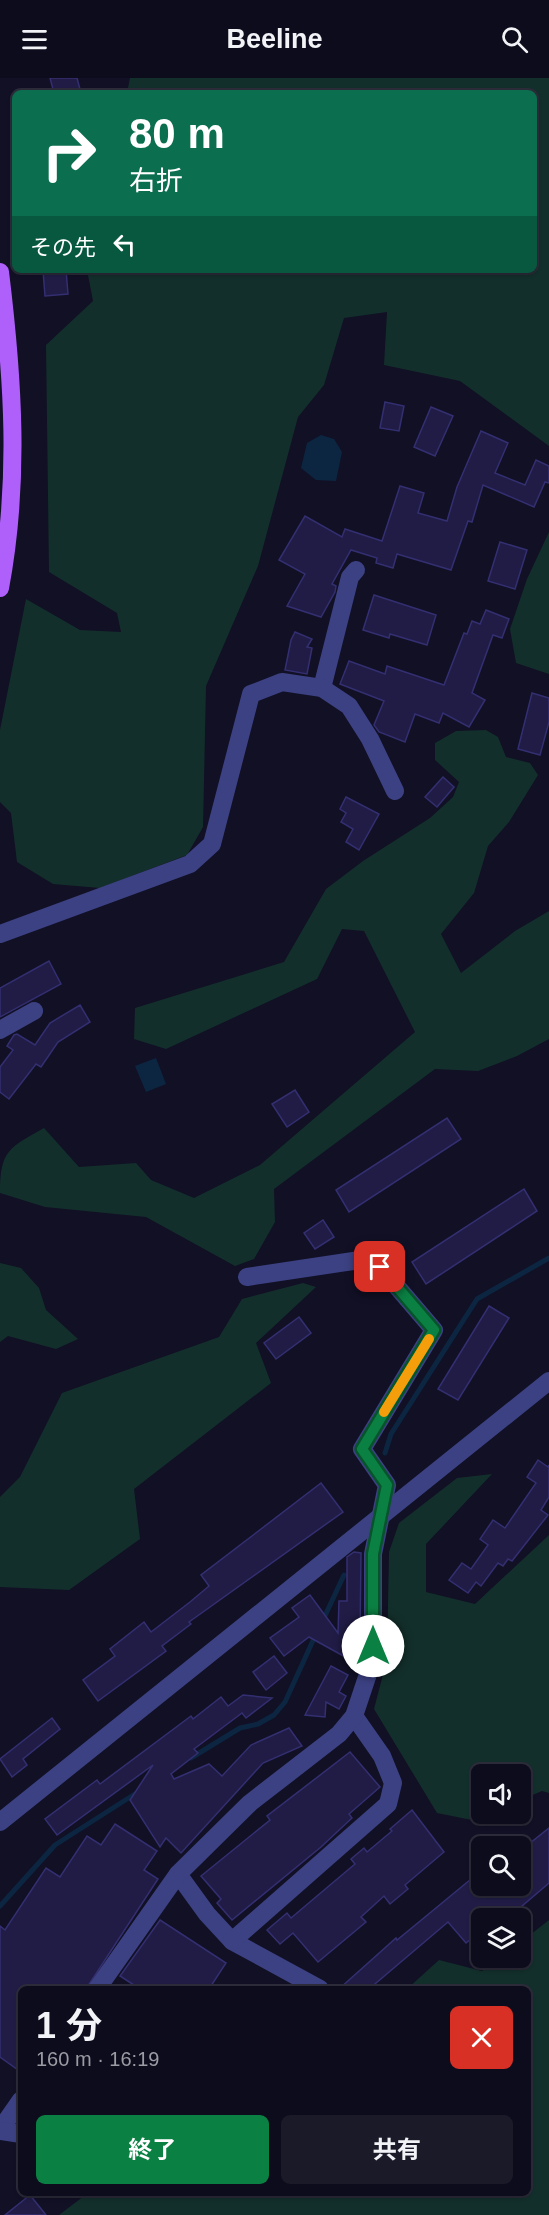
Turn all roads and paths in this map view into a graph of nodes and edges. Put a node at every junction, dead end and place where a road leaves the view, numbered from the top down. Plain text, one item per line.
1 (0, 272) edge
2 (356, 570) dead end
3 (0, 588) edge
4 (322, 687) junction
5 (395, 791) dead end
6 (0, 934) edge
7 (34, 1011) dead end
8 (0, 1030) edge
9 (247, 1277) dead end
10 (549, 1381) edge
11 (381, 1517) junction
12 (354, 1716) junction
13 (0, 1822) edge
14 (178, 1874) junction
15 (232, 1941) junction
16 (99, 1986) edge
17 (314, 1986) edge
18 (18, 2104) edge
19 (0, 2131) edge
20 (18, 2134) edge

1 - 3 main road
2 - 4 street
4 - 5 street
4 - 6 street
7 - 8 street
9 - 11 street
10 - 11 street
11 - 12 street
11 - 13 street
12 - 14 street
12 - 15 street
14 - 15 street
14 - 16 street
15 - 17 street
18 - 19 street
19 - 20 street

